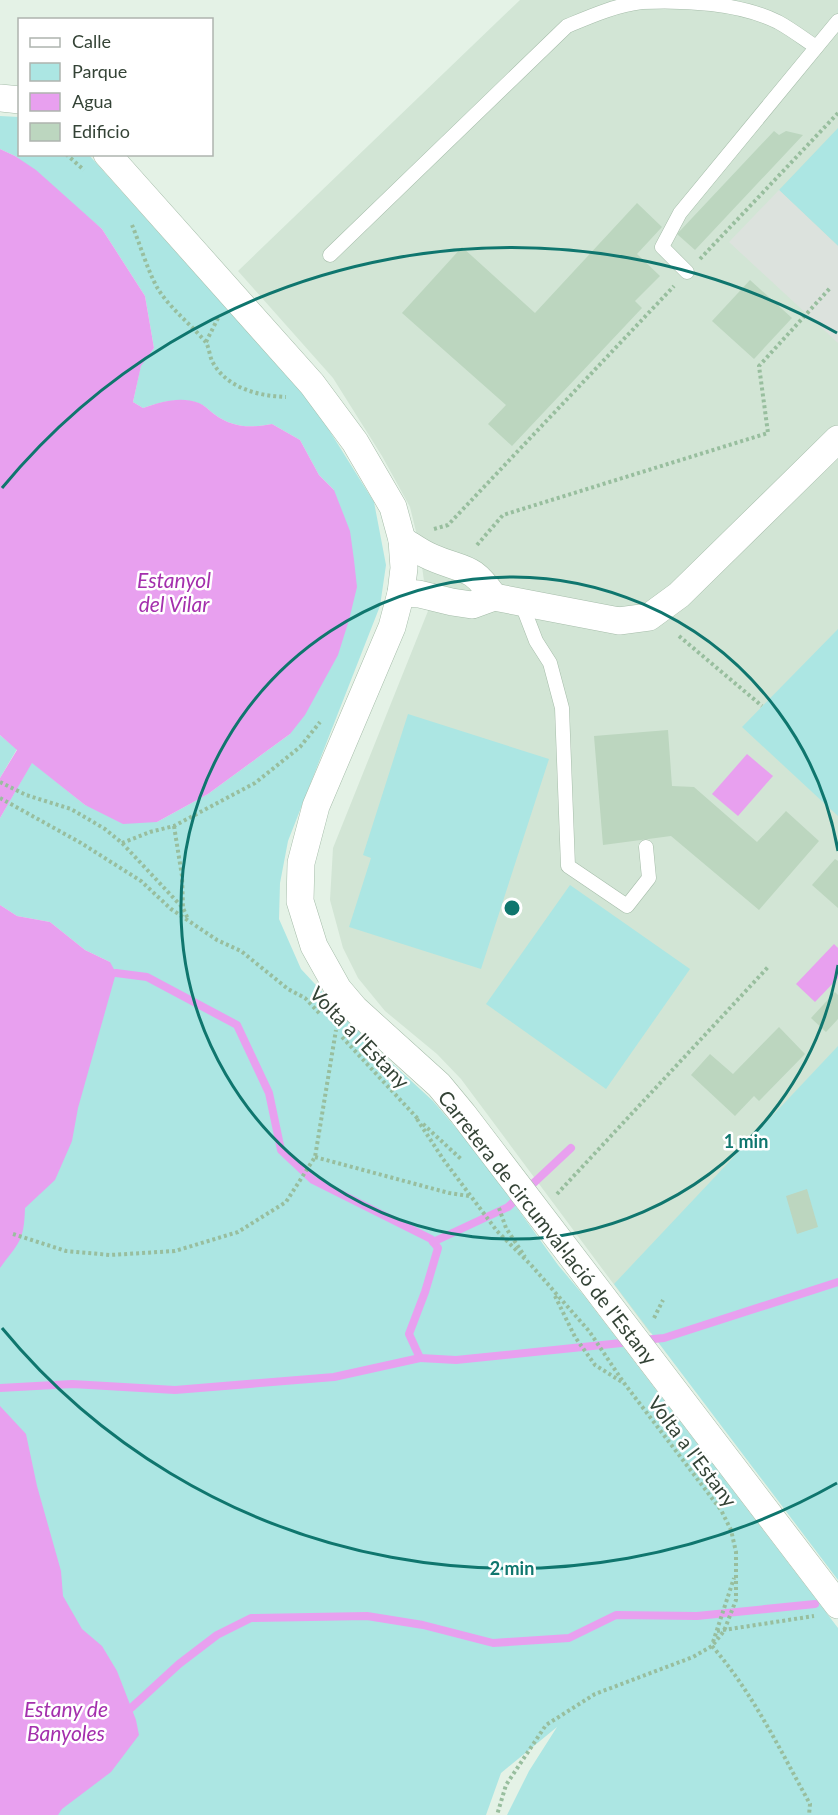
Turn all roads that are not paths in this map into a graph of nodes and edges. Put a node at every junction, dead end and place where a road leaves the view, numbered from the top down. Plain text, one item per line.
1 (838, 21) edge
2 (816, 47) junction
3 (0, 98) edge
4 (18, 100) edge
5 (109, 156) edge
6 (330, 255) dead end
7 (687, 272) road end
8 (838, 439) edge
9 (402, 540) junction
10 (401, 593) junction
11 (494, 597) junction
12 (521, 602) junction
13 (646, 847) dead end
14 (838, 1605) edge

1 - 2 lane
2 - 6 lane
2 - 7 lane
3 - 4 street
5 - 9 street, Carretera de circumval·lació de l'Estany
8 - 12 street
9 - 10 street, Carretera de circumval·lació de l'Estany
9 - 11 street
10 - 11 street
10 - 14 street, Carretera de circumval·lació de l'Estany
11 - 12 street
12 - 13 lane

